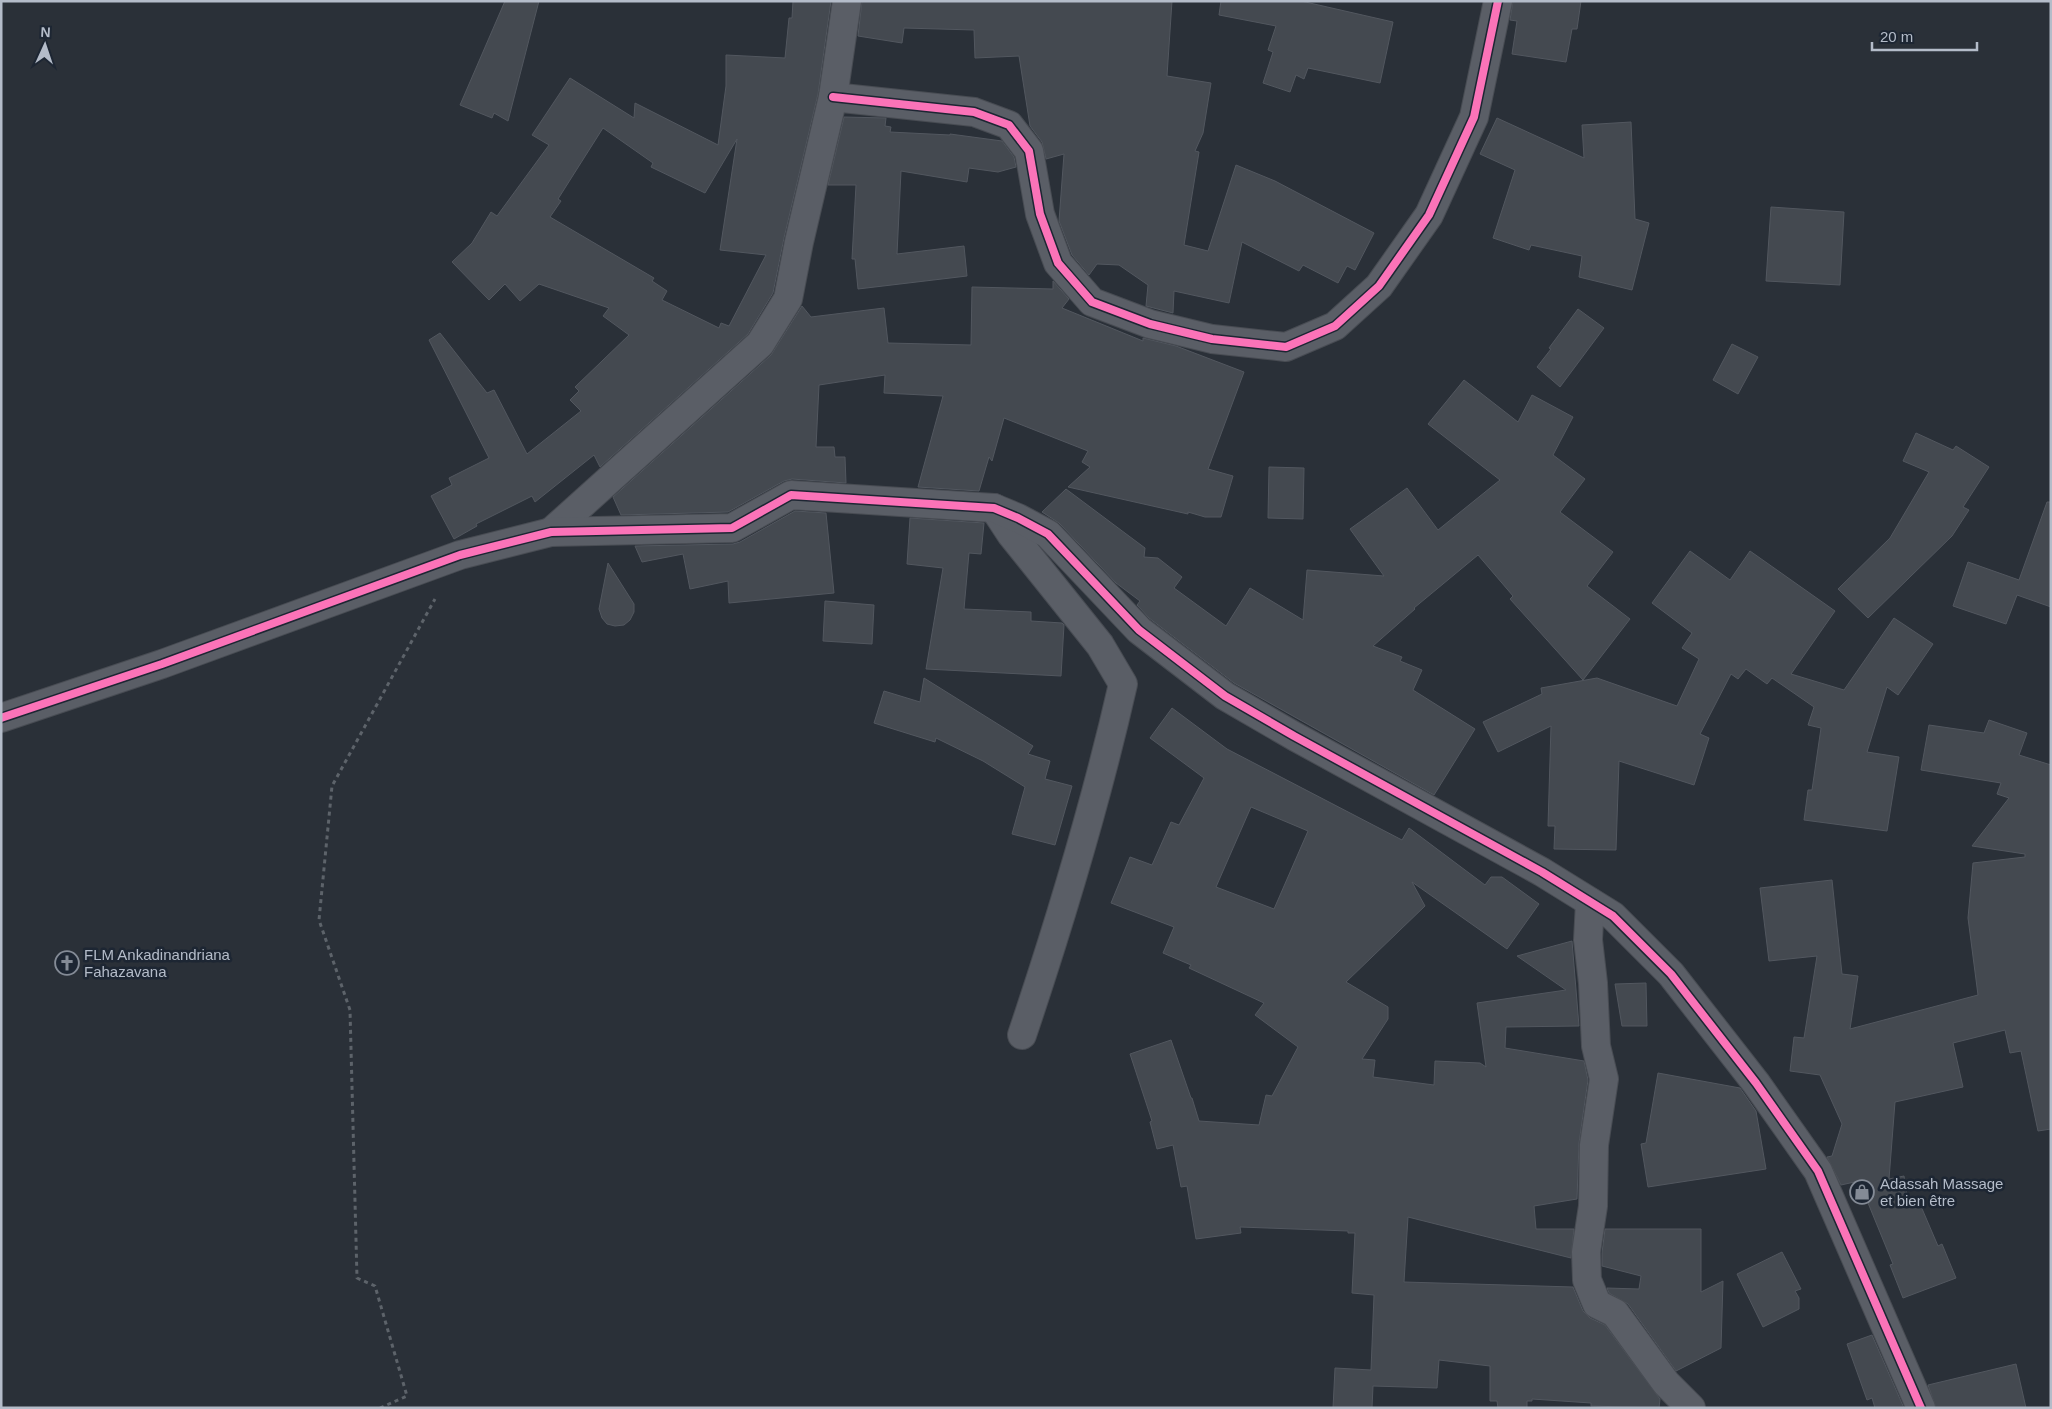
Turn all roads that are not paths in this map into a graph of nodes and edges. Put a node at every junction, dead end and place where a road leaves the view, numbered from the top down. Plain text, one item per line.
1 (847, 1) edge
2 (1498, 1) edge
3 (833, 97) junction
4 (994, 508) junction
5 (551, 532) junction
6 (1, 718) edge
7 (1590, 902) junction
8 (1022, 1035) dead end
9 (1691, 1408) edge
10 (1921, 1408) edge

1 - 3 street
2 - 3 street
3 - 5 street
4 - 5 street
4 - 7 street
4 - 8 street
5 - 6 street
7 - 9 street
7 - 10 street

